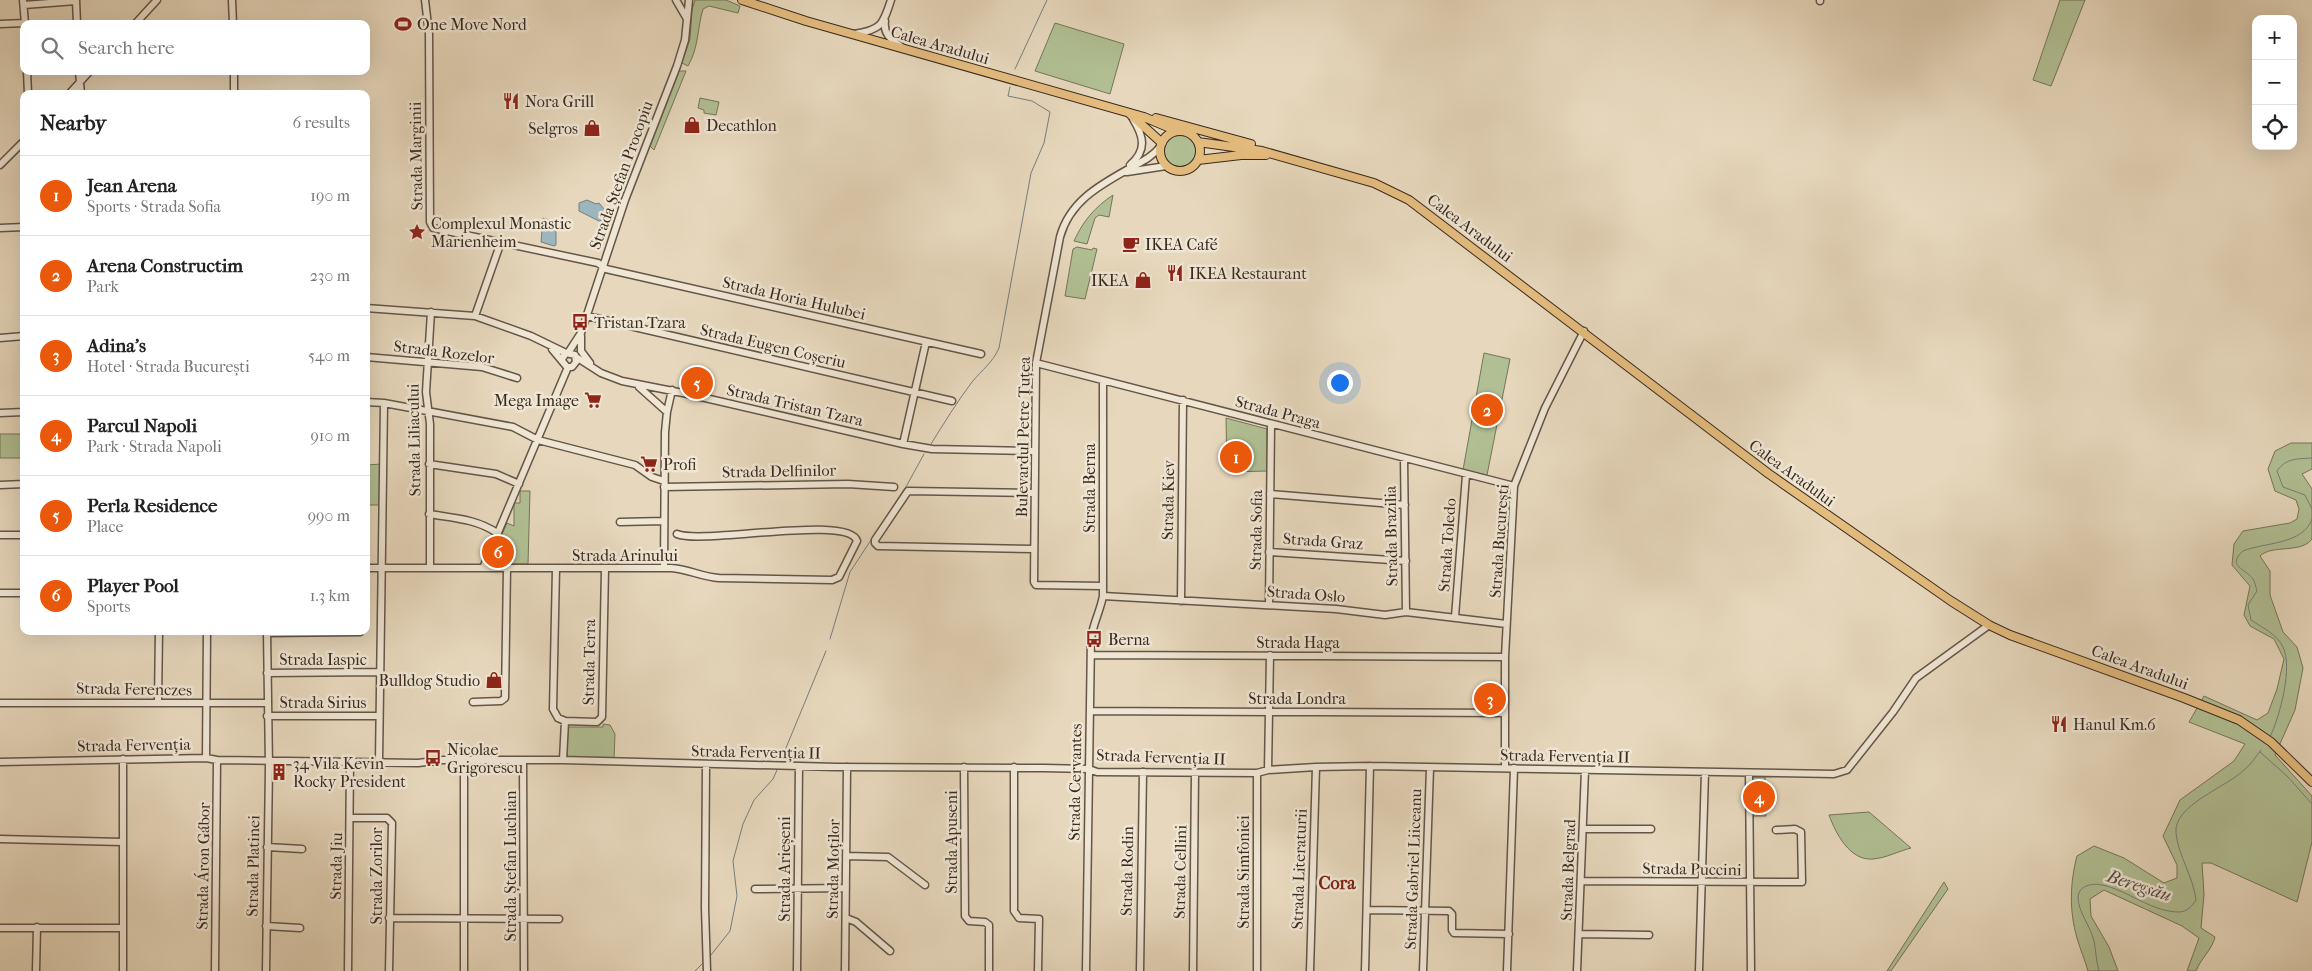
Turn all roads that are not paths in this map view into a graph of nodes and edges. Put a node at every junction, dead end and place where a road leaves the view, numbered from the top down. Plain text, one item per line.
1 (157, 0) edge
2 (232, 0) edge
3 (425, 0) edge
4 (676, 0) edge
5 (690, 0) edge
6 (742, 0) edge
7 (891, 0) edge
8 (76, 1) edge
9 (23, 2) edge
10 (885, 17) junction
11 (25, 20) edge
12 (77, 20) edge
13 (139, 20) edge
14 (233, 20) edge
15 (687, 20) junction
16 (20, 23) edge
17 (0, 24) edge
18 (853, 34) junction
19 (904, 48) junction
20 (27, 75) edge
21 (80, 75) edge
22 (86, 75) edge
23 (234, 75) edge
24 (80, 82) junction
25 (28, 90) edge
26 (72, 90) edge
27 (81, 90) edge
28 (234, 90) edge
29 (1130, 114) junction
30 (1177, 131) junction
31 (1198, 142) junction
32 (20, 145) edge
33 (1161, 145) junction
34 (1275, 155) junction
35 (1198, 160) junction
36 (0, 165) edge
37 (1166, 166) junction
38 (1123, 172) junction
39 (20, 227) edge
40 (0, 228) edge
41 (501, 242) junction
42 (602, 266) junction
43 (370, 308) edge
44 (431, 312) junction
45 (475, 316) junction
46 (587, 316) junction
47 (1584, 331) junction
48 (20, 336) edge
49 (580, 336) junction
50 (0, 338) edge
51 (926, 342) junction
52 (549, 346) junction
53 (981, 354) dead end
54 (370, 357) edge
55 (569, 359) junction
56 (426, 362) junction
57 (1036, 363) junction
58 (597, 371) junction
59 (517, 378) dead end
60 (1103, 380) junction
61 (638, 384) junction
62 (672, 390) junction
63 (914, 393) junction
64 (1183, 400) junction
65 (952, 401) dead end
66 (370, 402) edge
67 (384, 403) junction
68 (20, 412) edge
69 (429, 412) junction
70 (667, 412) junction
71 (0, 413) edge
72 (1271, 425) junction
73 (538, 440) junction
74 (903, 444) junction
75 (1034, 451) junction
76 (1404, 460) junction
77 (429, 464) junction
78 (1466, 475) junction
79 (20, 484) edge
80 (519, 484) junction
81 (664, 484) junction
82 (0, 485) edge
83 (1514, 486) junction
84 (894, 487) dead end
85 (1034, 492) junction
86 (1270, 494) junction
87 (1405, 505) junction
88 (429, 514) junction
89 (664, 521) junction
90 (620, 522) dead end
91 (497, 533) junction
92 (664, 534) junction
93 (0, 535) edge
94 (20, 535) edge
95 (1034, 549) junction
96 (1269, 552) junction
97 (1406, 561) junction
98 (370, 568) edge
99 (383, 568) junction
100 (430, 568) junction
101 (483, 568) junction
102 (507, 568) junction
103 (664, 568) junction
104 (556, 569) junction
105 (605, 569) junction
106 (1102, 586) junction
107 (0, 593) edge
108 (20, 593) edge
109 (1103, 596) junction
110 (1181, 601) junction
111 (1269, 605) junction
112 (1406, 612) junction
113 (1455, 617) junction
114 (1506, 624) junction
115 (1989, 625) junction
116 (158, 635) edge
117 (207, 635) edge
118 (267, 635) edge
119 (1091, 655) junction
120 (1270, 655) junction
121 (1504, 658) junction
122 (379, 672) junction
123 (267, 673) junction
124 (158, 702) junction
125 (473, 702) dead end
126 (0, 703) edge
127 (267, 703) junction
128 (207, 704) junction
129 (1090, 711) junction
130 (1268, 712) junction
131 (1504, 714) junction
132 (267, 716) junction
133 (379, 716) junction
134 (564, 721) junction
135 (206, 758) junction
136 (123, 759) junction
137 (218, 760) junction
138 (563, 760) junction
139 (268, 761) junction
140 (464, 761) junction
141 (523, 761) junction
142 (0, 762) edge
143 (350, 762) junction
144 (379, 762) junction
145 (706, 764) junction
146 (798, 766) junction
147 (1370, 766) junction
148 (1014, 767) junction
149 (1316, 767) junction
150 (847, 768) junction
151 (964, 768) junction
152 (1430, 768) junction
153 (1505, 768) junction
154 (1514, 768) junction
155 (1090, 769) junction
156 (1268, 770) junction
157 (1585, 770) junction
158 (1143, 772) junction
159 (1705, 772) junction
160 (1196, 773) junction
161 (1257, 773) junction
162 (1749, 773) junction
163 (2312, 782) edge
164 (350, 818) junction
165 (1583, 829) junction
166 (1651, 829) dead end
167 (1776, 830) dead end
168 (0, 838) edge
169 (122, 842) junction
170 (267, 847) junction
171 (302, 848) dead end
172 (846, 856) junction
173 (1581, 881) junction
174 (1702, 882) junction
175 (1751, 883) junction
176 (925, 886) dead end
177 (798, 888) junction
178 (846, 888) junction
179 (755, 890) dead end
180 (1367, 910) junction
181 (1424, 911) junction
182 (390, 918) junction
183 (846, 918) junction
184 (464, 919) junction
185 (524, 919) junction
186 (559, 919) dead end
187 (266, 926) junction
188 (37, 927) junction
189 (0, 928) edge
190 (123, 928) junction
191 (300, 928) dead end
192 (1508, 934) junction
193 (1579, 934) junction
194 (1649, 935) dead end
195 (890, 952) dead end
196 (36, 971) edge
197 (123, 971) edge
198 (215, 971) edge
199 (266, 971) edge
200 (348, 971) edge
201 (390, 971) edge
202 (464, 971) edge
203 (524, 971) edge
204 (707, 971) edge
205 (797, 971) edge
206 (845, 971) edge
207 (989, 971) edge
208 (1038, 971) edge
209 (1086, 971) edge
210 (1140, 971) edge
211 (1193, 971) edge
212 (1257, 971) edge
213 (1310, 971) edge
214 (1365, 971) edge
215 (1423, 971) edge
216 (1507, 971) edge
217 (1577, 971) edge
218 (1699, 971) edge
219 (1751, 971) edge

1 - 13 street
2 - 14 street
3 - 41 street, Strada Marginii
4 - 15 street
5 - 15 street, Strada Ștefan Procopiu
6 - 18 main road, Calea Aradului
7 - 10 street
8 - 9 street
8 - 12 street
9 - 11 street
10 - 18 street
10 - 19 street
15 - 42 street, Strada Ștefan Procopiu
16 - 17 street
18 - 19 main road, Calea Aradului
19 - 29 main road, Calea Aradului
20 - 25 street
21 - 24 street
22 - 24 street
23 - 28 street
24 - 26 street
24 - 27 street
29 - 30 main road, Calea Aradului
29 - 33 main road, Calea Aradului
29 - 34 main road
29 - 38 street
30 - 31 main road
30 - 33 main road
31 - 34 main road, Calea Aradului
31 - 35 main road
32 - 36 street
33 - 37 main road
33 - 38 street, Bulevardul Petre Țuțea
34 - 35 main road, Calea Aradului
34 - 47 main road, Calea Aradului
35 - 37 main road
37 - 38 street, Bulevardul Petre Țuțea
38 - 57 street, Bulevardul Petre Țuțea
39 - 40 street
41 - 42 street, Strada Marginii
41 - 45 street
42 - 46 street, Strada Ștefan Procopiu
42 - 51 street, Strada Horia Hulubei
43 - 44 street, Strada Tristan Tzara
44 - 45 street, Strada Tristan Tzara
44 - 56 street, Strada Liliacului
45 - 52 street, Strada Tristan Tzara
46 - 49 street, Strada Ștefan Procopiu
46 - 63 street, Strada Eugen Coșeriu
47 - 83 street, Strada București
47 - 115 main road, Calea Aradului
48 - 50 street
49 - 52 street
49 - 55 street, Strada Ștefan Procopiu
49 - 58 street
51 - 53 street, Strada Horia Hulubei
51 - 63 street
52 - 55 street, Strada Tristan Tzara
54 - 56 street, Strada Rozelor
55 - 58 street, Strada Tristan Tzara
55 - 73 street
56 - 59 street, Strada Rozelor
56 - 69 street, Strada Liliacului
57 - 60 street, Strada Praga
57 - 75 street, Bulevardul Petre Țuțea
58 - 61 street, Strada Tristan Tzara
60 - 64 street, Strada Praga
60 - 106 street, Strada Berna
61 - 62 street, Strada Tristan Tzara
61 - 70 street
62 - 70 street
62 - 74 street, Strada Tristan Tzara
63 - 65 street, Strada Eugen Coșeriu
63 - 74 street
64 - 72 street, Strada Praga
64 - 110 street, Strada Kiev
66 - 67 street
67 - 69 street
67 - 99 street
68 - 71 street
69 - 73 street
69 - 77 street, Strada Liliacului
70 - 81 street
72 - 76 street, Strada Praga
72 - 86 street, Strada Sofia
73 - 80 street
73 - 81 street
74 - 75 street, Strada Tristan Tzara
75 - 85 street, Bulevardul Petre Țuțea
76 - 78 street, Strada Praga
76 - 87 street, Strada Brazilia
77 - 80 street
77 - 88 street, Strada Liliacului
78 - 83 street, Strada Praga
78 - 113 street, Strada Toledo
79 - 82 street
80 - 91 street
81 - 84 street, Strada Delfinilor
81 - 89 street
83 - 114 street, Strada București
85 - 95 street, Bulevardul Petre Țuțea
85 - 95 street
86 - 87 street
86 - 96 street, Strada Sofia
87 - 97 street, Strada Brazilia
88 - 91 street
88 - 100 street, Strada Liliacului
89 - 90 street
89 - 92 street
91 - 101 street
92 - 103 street
92 - 103 street, Strada Arinului
93 - 94 street
95 - 106 street, Bulevardul Petre Țuțea
96 - 97 street, Strada Graz
96 - 111 street, Strada Sofia
97 - 112 street, Strada Brazilia
98 - 99 street, Strada Arinului
99 - 100 street, Strada Arinului
99 - 122 street
100 - 101 street, Strada Arinului
101 - 102 street, Strada Arinului
102 - 104 street, Strada Arinului
102 - 125 street
103 - 105 street, Strada Arinului
104 - 105 street, Strada Arinului
104 - 134 street, Strada Terra
105 - 134 street, Strada Terra
106 - 109 street, Strada Berna
107 - 108 street
109 - 110 street, Strada Oslo
109 - 119 street, Strada Cervantes
110 - 111 street, Strada Oslo
111 - 112 street, Strada Oslo
112 - 113 street, Strada Oslo
113 - 114 street, Strada Oslo
114 - 121 street, Strada București
115 - 162 street, Strada Fervenția II
115 - 163 main road, Calea Aradului
116 - 124 street
117 - 128 street
118 - 123 street, Strada Platinei
119 - 120 street, Strada Haga
119 - 129 street, Strada Cervantes
120 - 121 street, Strada Haga
120 - 130 street
121 - 131 street, Strada București
122 - 123 street, Strada Iaspic
122 - 133 street
123 - 127 street, Strada Platinei
124 - 126 street, Strada Ferenczes
124 - 128 street, Strada Ferenczes
127 - 128 street, Strada Ferenczes
127 - 132 street, Strada Platinei
128 - 135 street
129 - 130 street, Strada Londra
129 - 155 street, Strada Cervantes
130 - 131 street, Strada Londra
130 - 156 street
131 - 153 street, Strada București
132 - 133 street, Strada Sirius
132 - 139 street, Strada Platinei
133 - 144 street
134 - 138 street, Strada Terra
135 - 136 street, Strada Fervenția
135 - 137 street, Strada Fervenția
136 - 142 street, Strada Fervenția
136 - 169 street
137 - 139 street, Strada Fervenția
137 - 198 street, Strada Áron Gábor
138 - 141 street, Strada Fervenția II
138 - 145 street, Strada Fervenția II
139 - 143 street, Strada Fervenția II
139 - 170 street, Strada Platinei
140 - 141 street, Strada Fervenția II
140 - 144 street, Strada Fervenția II
140 - 184 street
141 - 185 street, Strada Ștefan Luchian
143 - 144 street, Strada Fervenția II
143 - 164 street, Strada Jiu
145 - 146 street, Strada Fervenția II
145 - 204 street
146 - 150 street, Strada Fervenția II
146 - 177 street, Strada Arieșeni
147 - 149 street, Strada Fervenția II
147 - 152 street, Strada Fervenția II
147 - 180 street
148 - 151 street, Strada Fervenția II
148 - 155 street, Strada Fervenția II
148 - 208 street
149 - 156 street, Strada Fervenția II
149 - 213 street, Strada Literaturii
150 - 151 street, Strada Fervenția II
150 - 172 street, Strada Moților
151 - 207 street, Strada Apuseni
152 - 153 street, Strada Fervenția II
152 - 181 street, Strada Gabriel Liiceanu
153 - 154 street, Strada Fervenția II
154 - 157 street, Strada Fervenția II
154 - 192 street
155 - 158 street, Strada Fervenția II
155 - 209 street, Strada Cervantes
156 - 161 street, Strada Fervenția II
157 - 159 street, Strada Fervenția II
157 - 165 street, Strada Belgrad
158 - 160 street, Strada Fervenția II
158 - 210 street, Strada Rodin
159 - 162 street, Strada Fervenția II
159 - 174 street
160 - 161 street, Strada Fervenția II
160 - 211 street, Strada Cellini
161 - 212 street, Strada Simfoniei
162 - 175 street
164 - 182 street, Strada Zorilor
164 - 200 street, Strada Jiu
165 - 166 street
165 - 173 street, Strada Belgrad
167 - 175 street, Strada Puccini
168 - 169 street
169 - 190 street
170 - 171 street
170 - 187 street, Strada Platinei
172 - 176 street
172 - 178 street, Strada Moților
173 - 174 street, Strada Puccini
173 - 193 street, Strada Belgrad
174 - 175 street, Strada Puccini
174 - 218 street
175 - 219 street
177 - 178 street
177 - 179 street
177 - 205 street, Strada Arieșeni
178 - 183 street, Strada Moților
180 - 181 street
180 - 214 street
181 - 192 street
181 - 215 street, Strada Gabriel Liiceanu
182 - 184 street
182 - 201 street, Strada Zorilor
183 - 195 street
183 - 206 street, Strada Moților
184 - 185 street
184 - 202 street
185 - 186 street
185 - 203 street, Strada Ștefan Luchian
187 - 191 street
187 - 199 street, Strada Platinei
188 - 189 street
188 - 190 street
188 - 196 street
190 - 197 street
192 - 216 street
193 - 194 street
193 - 217 street, Strada Belgrad

